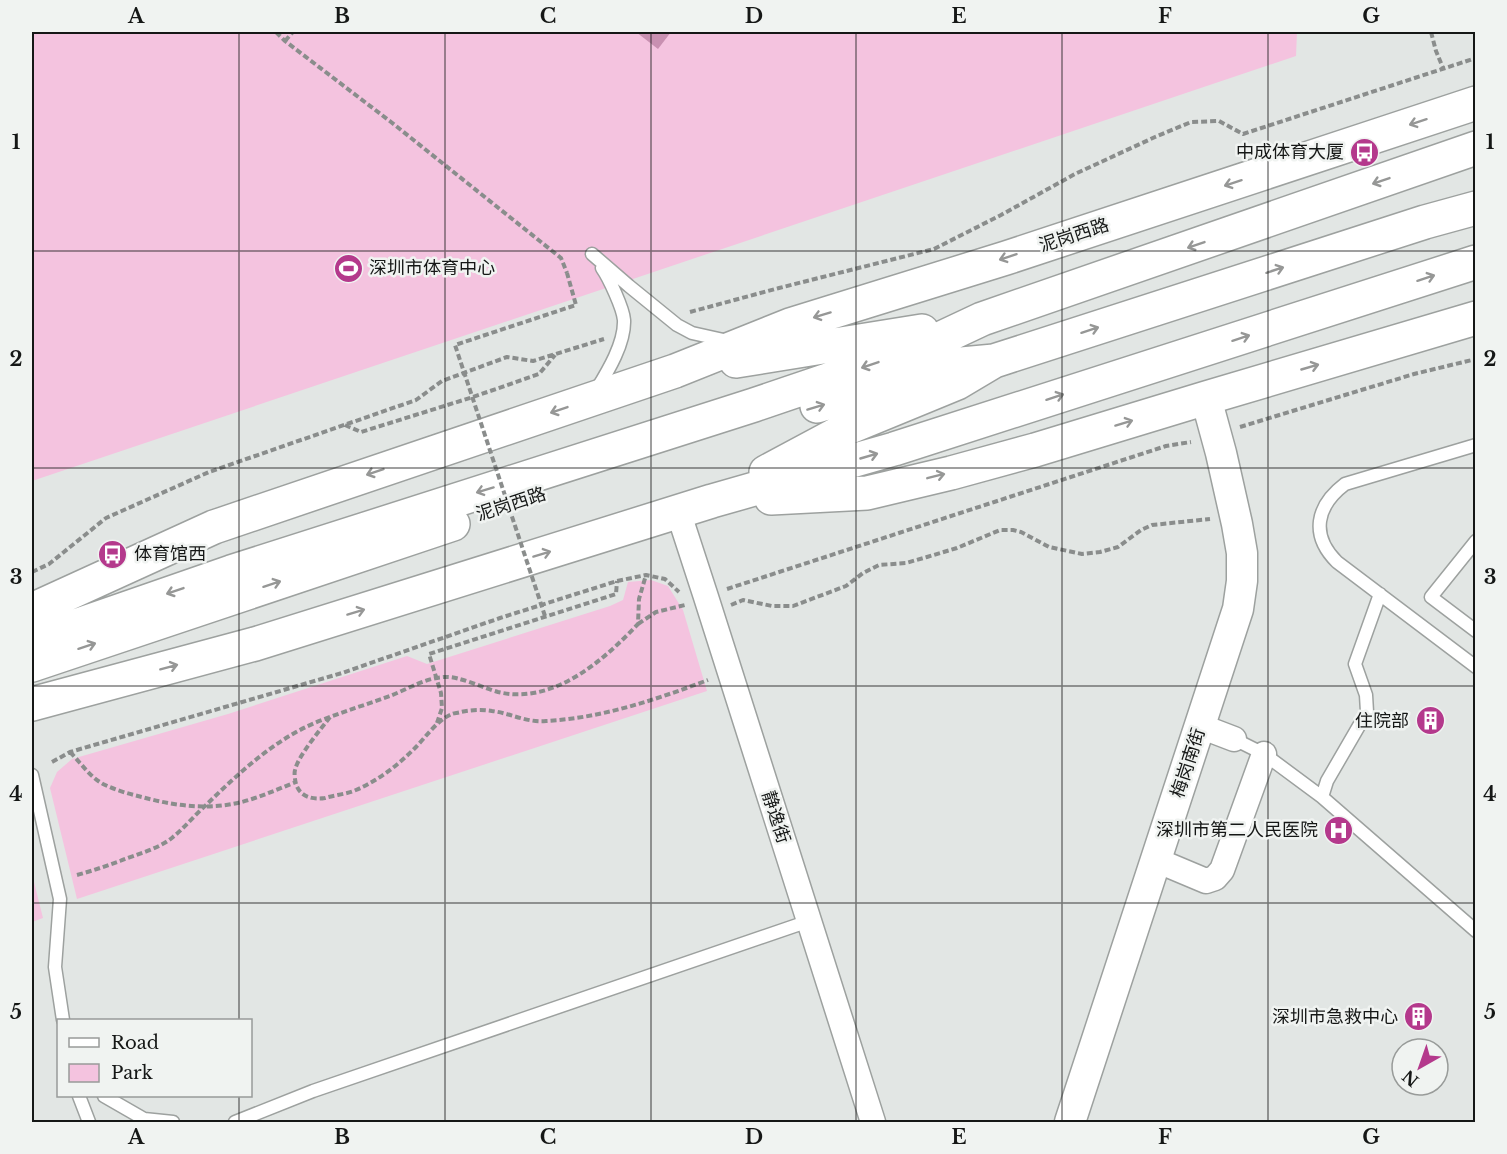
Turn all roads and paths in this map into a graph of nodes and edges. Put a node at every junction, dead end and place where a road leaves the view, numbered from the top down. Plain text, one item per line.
1 (276, 32) edge
2 (293, 32) edge
3 (1431, 32) edge
4 (285, 41) junction
5 (1476, 58) edge
6 (1443, 68) junction
7 (1475, 103) edge
8 (1476, 148) edge
9 (1476, 208) edge
10 (1476, 262) edge
11 (687, 313) dead end
12 (1476, 318) edge
13 (982, 319) junction
14 (604, 339) dead end
15 (752, 340) junction
16 (556, 354) junction
17 (1476, 358) edge
18 (994, 361) junction
19 (675, 371) junction
20 (473, 397) junction
21 (1206, 398) junction
22 (591, 399) junction
23 (345, 425) junction
24 (1234, 429) dead end
25 (1198, 440) dead end
26 (1476, 445) edge
27 (712, 501) junction
28 (678, 511) junction
29 (1220, 518) dead end
30 (1476, 541) edge
31 (32, 572) edge
32 (645, 575) junction
33 (617, 581) junction
34 (726, 589) dead end
35 (1380, 594) junction
36 (730, 605) dead end
37 (32, 610) edge
38 (545, 616) junction
39 (638, 624) junction
40 (1476, 631) edge
41 (32, 641) edge
42 (425, 644) junction
43 (429, 654) junction
44 (32, 665) edge
45 (1476, 667) edge
46 (711, 678) dead end
47 (436, 679) junction
48 (32, 704) edge
49 (331, 717) junction
50 (437, 725) junction
51 (1200, 726) junction
52 (1234, 740) joint
53 (70, 752) junction
54 (1264, 754) junction
55 (52, 762) dead end
56 (32, 775) edge
57 (296, 782) junction
58 (1322, 797) junction
59 (204, 807) junction
60 (1156, 860) junction
61 (77, 875) dead end
62 (809, 921) junction
63 (1476, 931) edge
64 (63, 1019) edge
65 (80, 1097) edge
66 (107, 1097) edge
67 (89, 1122) edge
68 (173, 1122) edge
69 (236, 1122) edge
70 (873, 1122) edge
71 (1070, 1122) edge

1 - 4 path
2 - 4 path
3 - 6 path
4 - 20 path, bridge
5 - 6 path
6 - 11 path
7 -> 15 main road, 泥岗西路
8 -> 13 main road, 泥岗西路
18 -> 9 main road, 泥岗西路
27 -> 10 main road, 泥岗西路
21 -> 12 main road
13 - 19 main road, 泥岗西路
13 -> 41 main road, 泥岗西路
14 - 16 path
15 - 19 main road, 泥岗西路
15 - 22 lane
16 - 20 path
16 - 23 path
17 - 24 path
18 - 27 main road, 泥岗西路
44 -> 18 main road, 泥岗西路
19 - 22 main road, 泥岗西路
20 - 23 path
20 - 38 path, bridge
27 -> 21 main road
21 - 51 street, 梅岗南街
22 -> 37 main road, 泥岗西路
23 - 31 path
25 - 34 path
26 - 35 lane
27 - 28 main road, 泥岗西路
48 -> 28 main road, 泥岗西路
28 - 62 street, 静逸街
29 - 36 path
30 - 40 lane
32 - 33 path
32 - 39 path
32 - 39 path
33 - 38 path
33 - 42 path
35 - 45 lane
35 - 58 lane
38 - 43 path
39 - 47 path
42 - 43 path
42 - 53 path
43 - 47 path
46 - 50 path
47 - 49 path
47 - 50 path
49 - 57 path
49 - 59 path
50 - 57 path
51 - 52 street
51 - 60 street, 梅岗南街
52 - 54 lane
53 - 55 path
53 - 59 path
54 - 58 lane
54 - 60 street
56 - 64 lane
57 - 59 path
58 - 63 lane
59 - 61 path
60 - 71 street, 梅岗南街
62 - 69 lane
62 - 70 street, 静逸街
65 - 67 lane
66 - 68 lane

